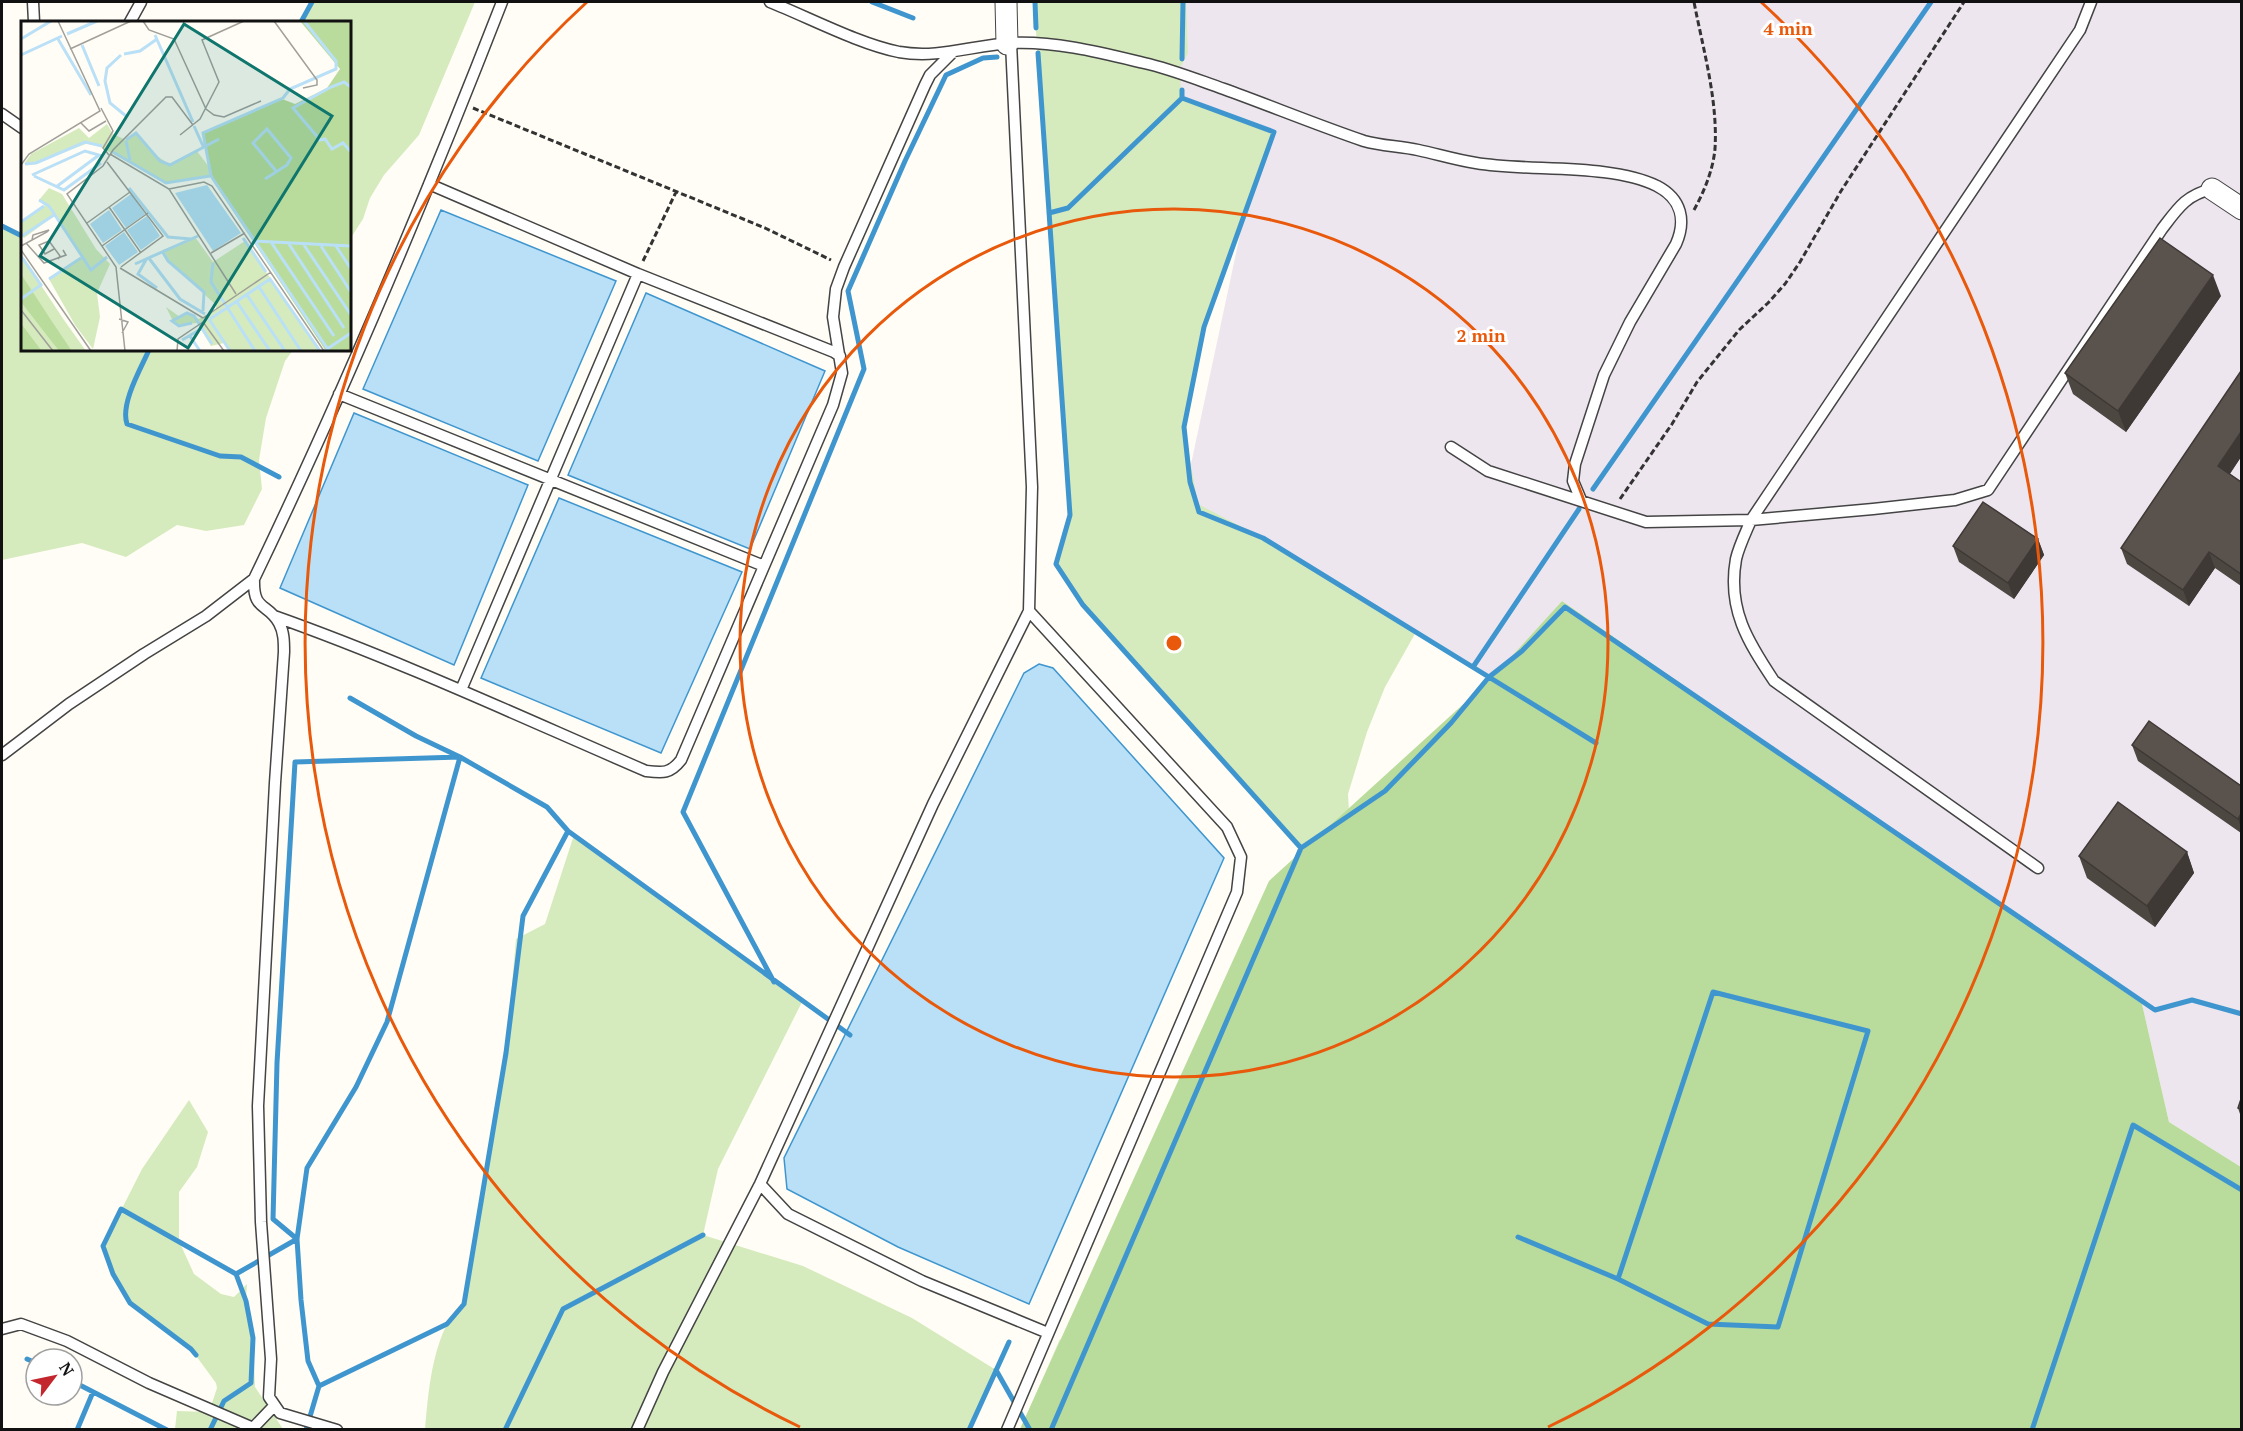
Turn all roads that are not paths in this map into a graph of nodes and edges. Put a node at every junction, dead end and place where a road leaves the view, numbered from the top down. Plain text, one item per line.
1 (33, 2) edge
2 (141, 2) edge
3 (501, 2) edge
4 (770, 2) edge
5 (1006, 2) edge
6 (2091, 2) edge
7 (34, 21) edge
8 (131, 21) edge
9 (1009, 43) junction
10 (954, 52) junction
11 (2, 114) edge
12 (21, 128) edge
13 (429, 184) junction
14 (2212, 189) joint
15 (2241, 209) edge
16 (638, 274) junction
17 (840, 356) junction
18 (339, 394) junction
19 (1450, 447) dead end
20 (550, 480) junction
21 (1581, 500) junction
22 (1751, 520) junction
23 (764, 566) junction
24 (254, 579) junction
25 (1029, 611) junction
26 (271, 615) junction
27 (461, 690) junction
28 (2, 756) edge
29 (2038, 868) dead end
30 (760, 1184) junction
31 (2, 1329) edge
32 (1048, 1333) junction
33 (274, 1406) junction
34 (251, 1428) edge
35 (337, 1430) edge
36 (637, 1430) edge
37 (1007, 1430) edge

1 - 7 lane
2 - 8 lane
3 - 13 lane
4 - 10 lane
5 - 9 street
6 - 22 lane
9 - 10 lane
9 - 21 lane
9 - 25 lane
10 - 17 lane
11 - 12 lane
13 - 16 lane
13 - 18 lane
14 - 15 street
14 - 22 lane
16 - 17 lane
16 - 20 lane
17 - 23 lane
18 - 20 lane
18 - 24 lane
19 - 21 lane
20 - 23 lane
20 - 27 lane
21 - 22 lane
22 - 29 lane
23 - 27 lane
24 - 26 lane
24 - 28 lane
25 - 30 lane
25 - 32 lane
26 - 27 lane
26 - 33 lane
30 - 32 lane
30 - 36 lane
31 - 34 lane
32 - 37 lane
33 - 34 lane
33 - 35 lane

